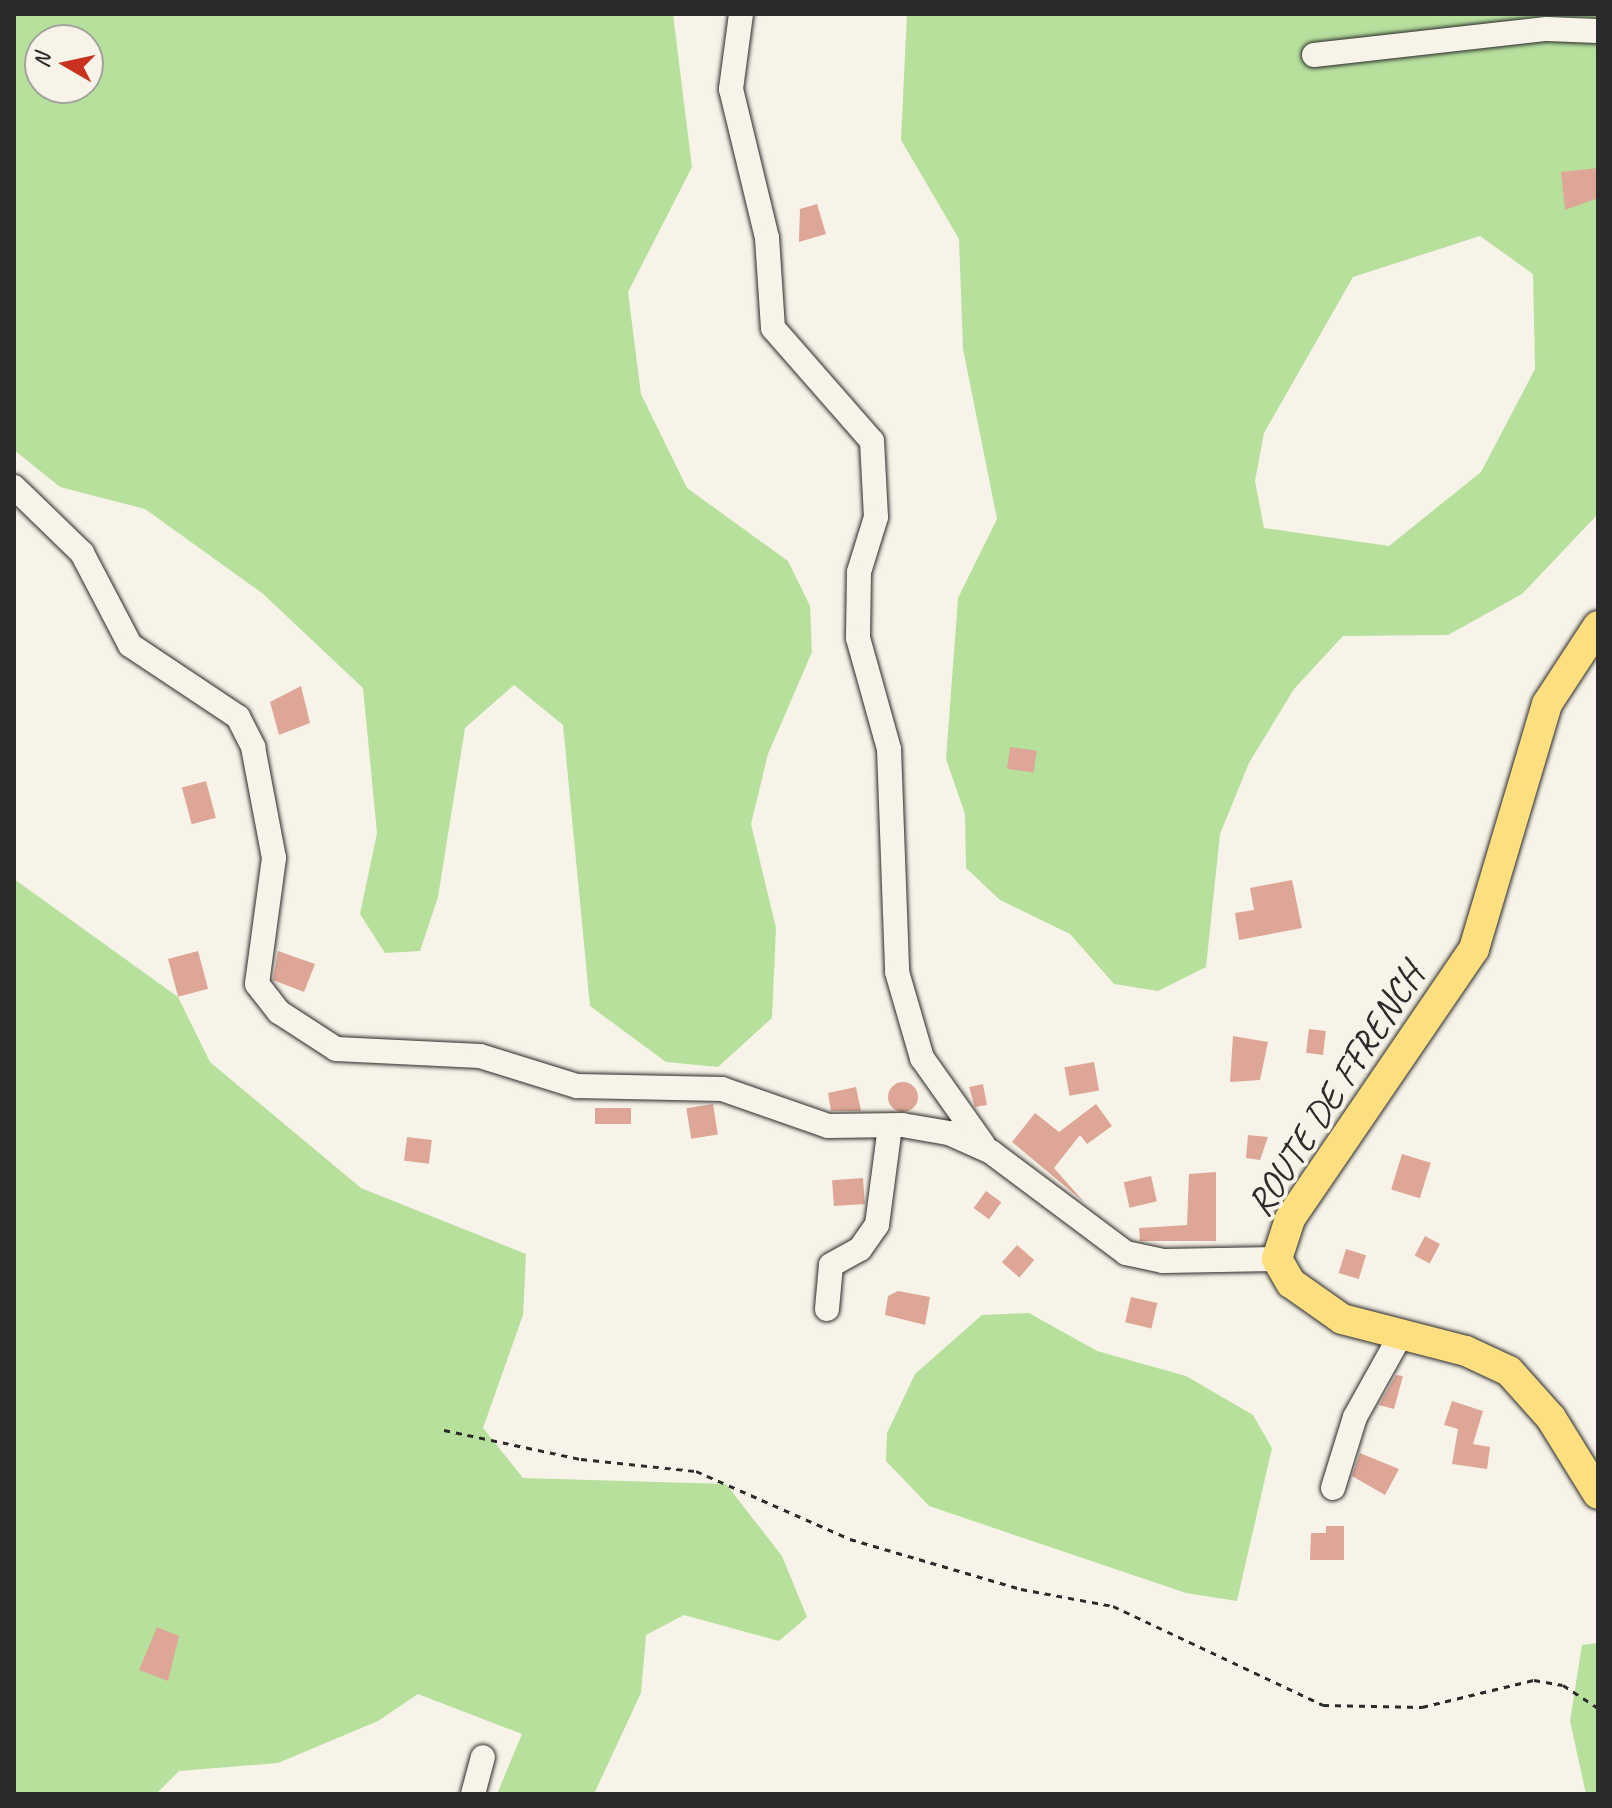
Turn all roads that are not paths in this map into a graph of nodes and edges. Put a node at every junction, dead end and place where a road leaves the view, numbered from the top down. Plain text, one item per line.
1 (741, 14) edge
2 (1598, 31) edge
3 (1314, 55) dead end
4 (14, 487) edge
5 (1598, 626) edge
6 (890, 1126) junction
7 (991, 1152) junction
8 (1277, 1259) junction
9 (827, 1309) dead end
10 (1400, 1336) junction
11 (1333, 1488) dead end
12 (1598, 1494) edge
13 (483, 1757) dead end
14 (473, 1794) edge

1 - 7 street
2 - 3 street
4 - 6 street
5 - 8 main road, ROUTE DE FFRENCH
6 - 7 street
6 - 9 street
7 - 8 street
8 - 10 main road, ROUTE DE FFRENCH
10 - 11 street
10 - 12 main road, ROUTE DE FFRENCH
13 - 14 street

